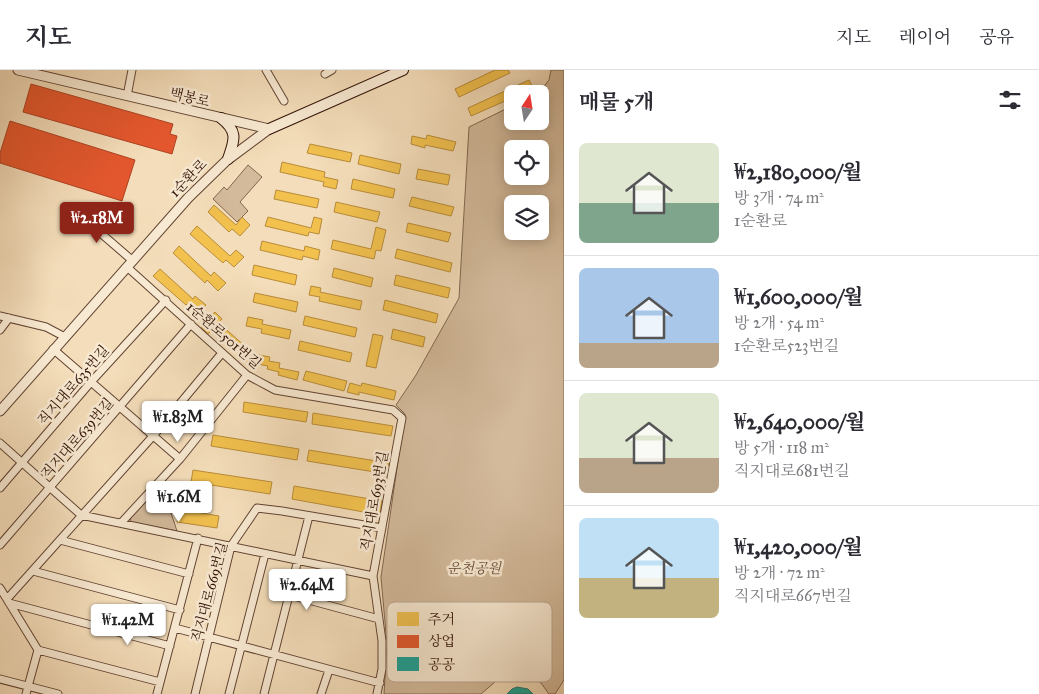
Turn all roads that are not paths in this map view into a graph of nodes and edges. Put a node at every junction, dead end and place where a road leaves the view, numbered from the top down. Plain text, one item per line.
1 (18, 70) edge
2 (132, 70) edge
3 (266, 70) edge
4 (403, 70) edge
5 (127, 96) junction
6 (284, 101) dead end
7 (221, 118) junction
8 (269, 129) junction
9 (228, 159) junction
10 (75, 211) dead end
11 (130, 264) junction
12 (166, 300) junction
13 (0, 316) edge
14 (9, 318) junction
15 (191, 324) junction
16 (0, 330) edge
17 (64, 337) junction
18 (53, 350) junction
19 (222, 353) junction
20 (247, 375) junction
21 (91, 382) junction
22 (120, 407) junction
23 (0, 411) edge
24 (402, 418) joint
25 (153, 436) junction
26 (0, 443) edge
27 (180, 459) junction
28 (23, 463) junction
29 (0, 488) edge
30 (50, 488) junction
31 (82, 514) junction
32 (310, 516) junction
33 (121, 523) junction
34 (382, 528) junction
35 (198, 538) junction
36 (60, 540) junction
37 (0, 545) edge
38 (231, 546) junction
39 (265, 554) junction
40 (299, 561) junction
41 (33, 571) junction
42 (189, 574) junction
43 (373, 576) junction
44 (0, 588) edge
45 (290, 595) junction
46 (8, 601) junction
47 (180, 610) junction
48 (379, 620) junction
49 (175, 628) junction
50 (210, 637) junction
51 (170, 646) junction
52 (241, 646) junction
53 (38, 650) junction
54 (274, 655) junction
55 (329, 670) junction
56 (0, 679) edge
57 (160, 682) junction
58 (380, 683) junction
59 (28, 686) junction
60 (26, 694) edge
61 (58, 694) edge
62 (158, 694) edge
63 (195, 694) edge
64 (230, 694) edge
65 (264, 694) edge
66 (321, 694) edge
67 (377, 694) edge

1 - 5 street, 백봉로
2 - 5 street
3 - 6 street
4 - 8 main road, 1순환로
5 - 7 street, 백봉로
7 - 8 street, 백봉로
7 - 9 main road
8 - 9 street, 1순환로
9 - 11 street, 1순환로
10 - 11 street, 1순환로501번길
11 - 12 street, 1순환로501번길
11 - 17 street, 1순환로
12 - 15 street, 1순환로501번길
12 - 21 street, 직지대로635번길
13 - 14 street
14 - 16 street
14 - 17 street
15 - 19 street, 1순환로501번길
15 - 22 street, 직지대로639번길
17 - 18 street, 1순환로
18 - 21 street
18 - 23 street, 1순환로
19 - 20 street, 1순환로501번길
19 - 25 street
20 - 24 street, 1순환로501번길
20 - 27 street
21 - 22 street
21 - 28 street, 직지대로635번길
22 - 25 street
22 - 30 street, 직지대로639번길
24 - 34 street, 직지대로693번길
25 - 27 street
25 - 31 street
26 - 28 street
27 - 33 street
28 - 29 street, 직지대로635번길
28 - 30 street
30 - 31 street
30 - 37 street, 직지대로639번길
31 - 33 street
31 - 36 street
32 - 34 street, 직지대로669번길
32 - 38 street, 직지대로669번길
32 - 40 street
33 - 35 street
34 - 43 street, 직지대로693번길
35 - 38 street
35 - 42 street
36 - 41 street
36 - 42 street
38 - 39 street
38 - 50 street, 직지대로669번길
39 - 40 street
39 - 52 street
40 - 43 street
40 - 45 street
41 - 46 street
41 - 47 street
42 - 47 street
43 - 48 street, 직지대로693번길
44 - 46 street
45 - 48 street
45 - 54 street
46 - 51 street
46 - 53 street
47 - 49 street
48 - 58 street, 직지대로693번길
49 - 50 street
49 - 51 street
50 - 52 street
50 - 63 street, 직지대로669번길
51 - 57 street
52 - 54 street
52 - 64 street
53 - 57 street
53 - 59 street
54 - 55 street
54 - 65 street
55 - 58 street
55 - 66 street
56 - 59 street
57 - 62 street
58 - 67 street, 직지대로693번길
59 - 60 street
59 - 61 street

